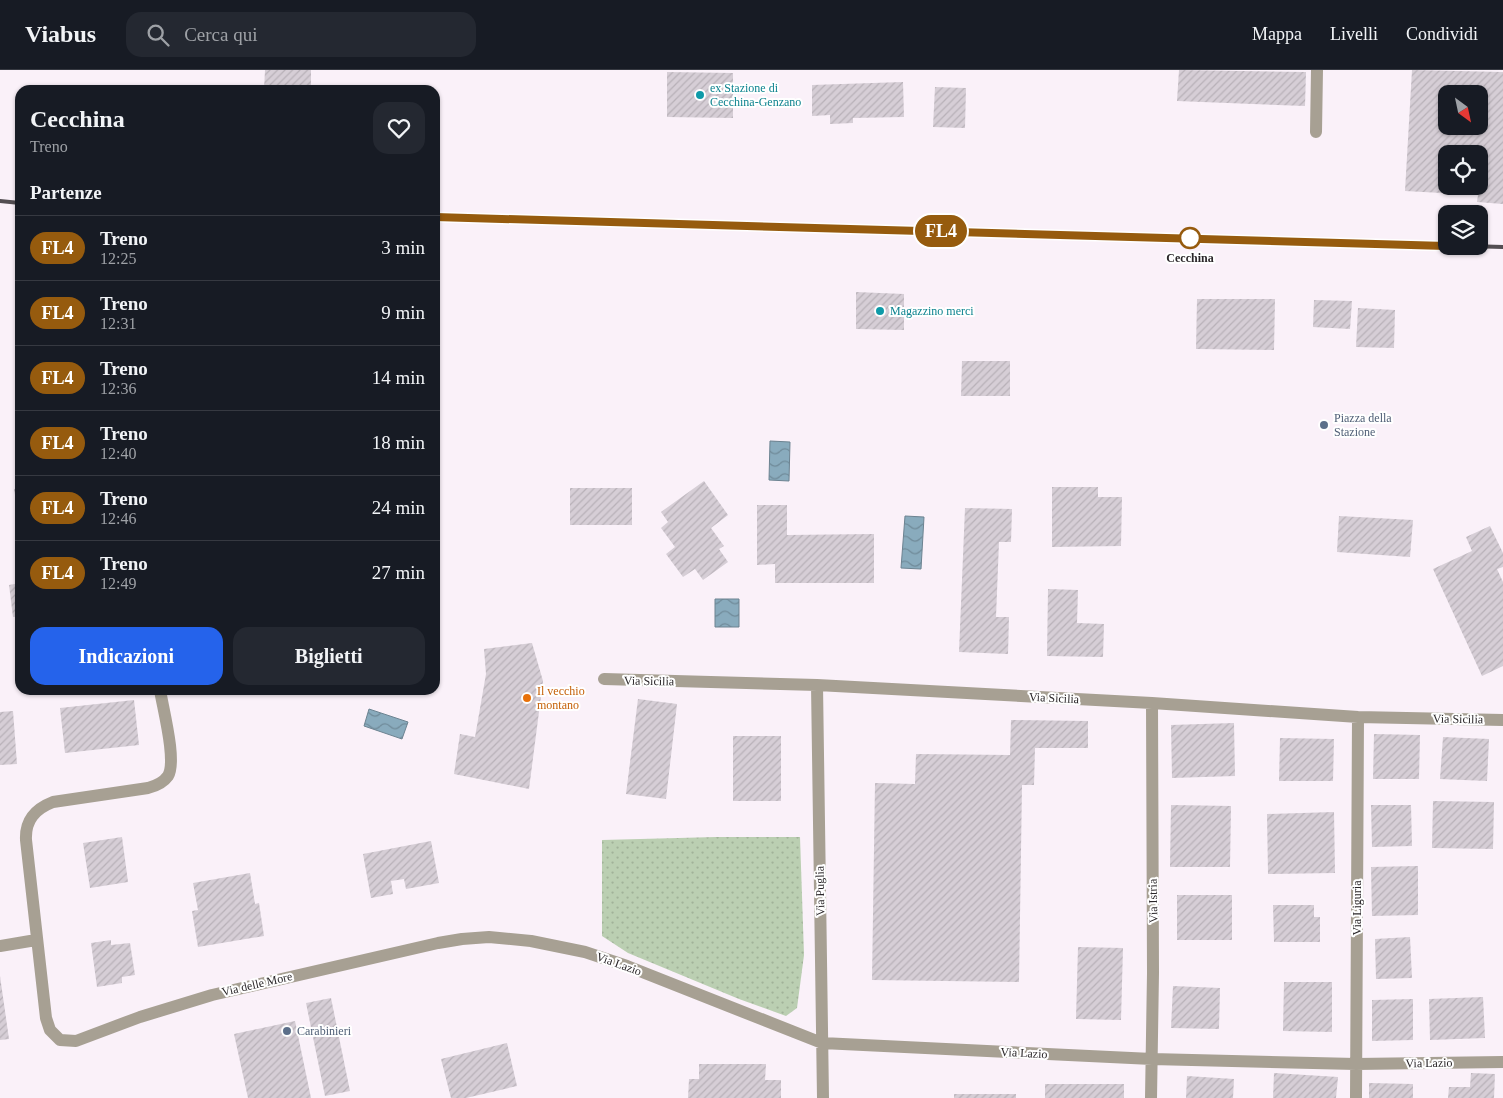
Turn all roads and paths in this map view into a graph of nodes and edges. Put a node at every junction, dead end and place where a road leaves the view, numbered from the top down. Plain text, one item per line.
1 (1317, 70) edge
2 (1316, 132) dead end
3 (604, 679) dead end
4 (817, 685) junction
5 (161, 695) edge
6 (1152, 703) junction
7 (1358, 718) junction
8 (1503, 720) edge
9 (36, 940) junction
10 (0, 946) edge
11 (563, 946) joint
12 (822, 1043) junction
13 (1152, 1060) junction
14 (1503, 1062) edge
15 (1356, 1064) junction
16 (823, 1098) edge
17 (1151, 1098) edge
18 (1356, 1098) edge

1 - 2 street
3 - 4 street, Via Sicilia
4 - 6 street, Via Sicilia
4 - 12 street, Via Puglia
5 - 9 street, Via delle More
6 - 7 street, Via Sicilia
6 - 13 street, Via Istria
7 - 8 street, Via Sicilia
7 - 15 street, Via Liguria
9 - 10 street
9 - 11 street, Via delle More
11 - 12 street, Via Lazio
12 - 13 street, Via Lazio
12 - 16 street, Via Puglia
13 - 15 street, Via Lazio
13 - 17 street, Via Istria
14 - 15 street, Via Lazio
15 - 18 street, Via Liguria

